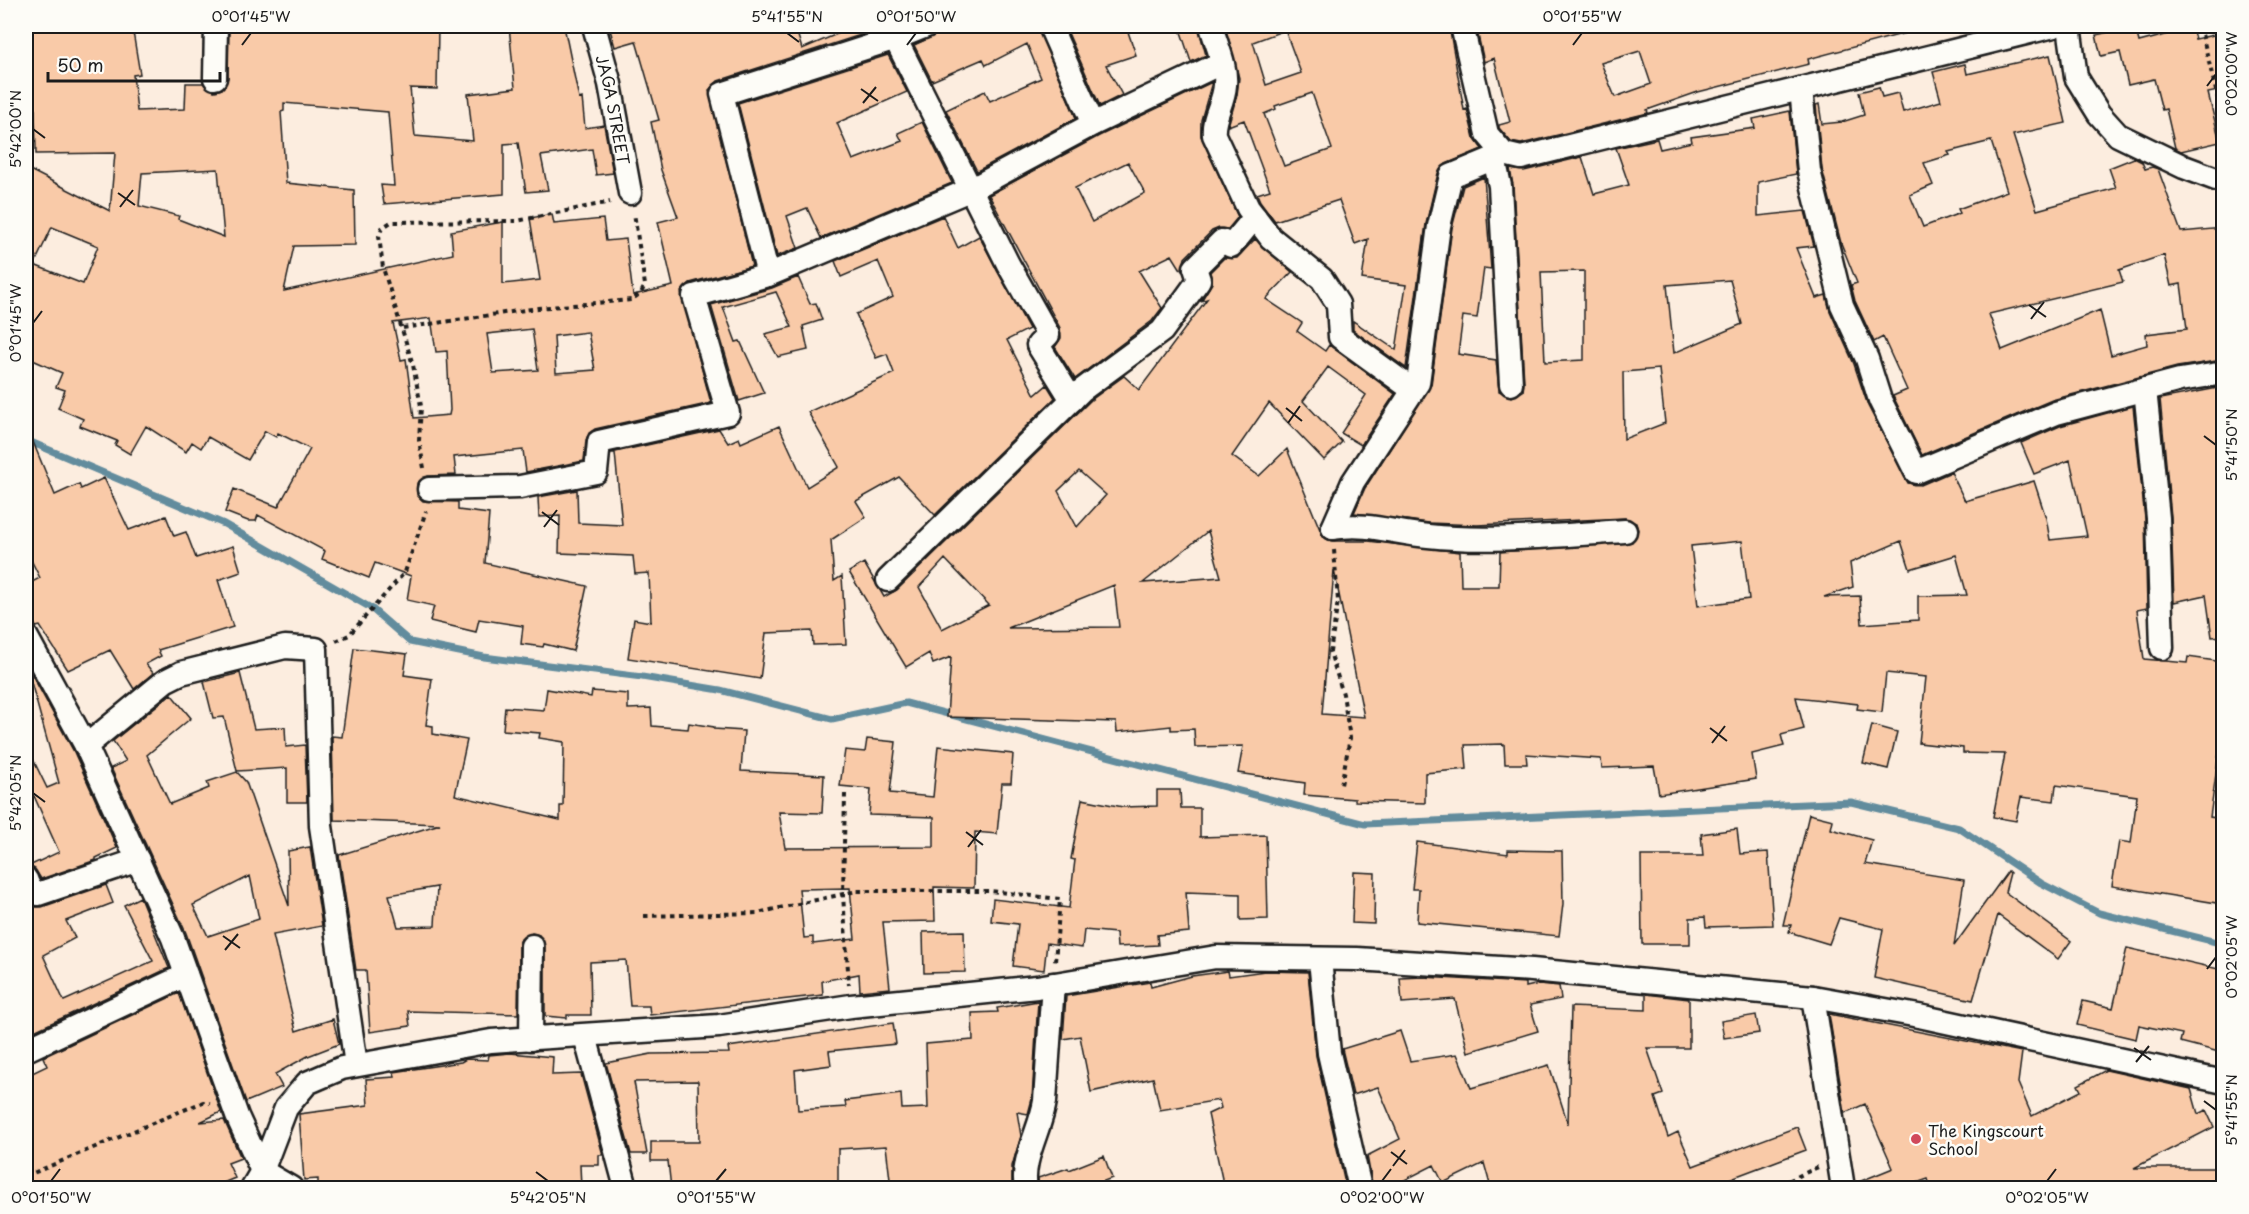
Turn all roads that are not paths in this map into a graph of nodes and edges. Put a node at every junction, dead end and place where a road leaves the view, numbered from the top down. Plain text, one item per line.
1 (216, 26) edge
2 (594, 26) edge
3 (926, 26) edge
4 (1050, 26) edge
5 (1210, 26) edge
6 (1462, 26) edge
7 (2054, 26) edge
8 (2069, 26) edge
9 (893, 32) edge
10 (1221, 63) junction
11 (215, 78) dead end
12 (1801, 89) junction
13 (1093, 124) junction
14 (1499, 156) junction
15 (2223, 182) edge
16 (972, 189) junction
17 (630, 193) road end
18 (1255, 217) junction
19 (768, 275) junction
20 (2223, 373) edge
21 (1511, 384) dead end
22 (2145, 389) junction
23 (1413, 390) junction
24 (1072, 400) junction
25 (429, 489) road end
26 (1625, 531) dead end
27 (888, 580) dead end
28 (26, 636) edge
29 (2162, 648) dead end
30 (86, 746) junction
31 (138, 860) junction
32 (26, 879) edge
33 (532, 946) dead end
34 (1320, 959) junction
35 (186, 975) junction
36 (1053, 984) junction
37 (1814, 997) junction
38 (585, 1036) junction
39 (531, 1039) junction
40 (26, 1050) edge
41 (356, 1065) junction
42 (2223, 1082) edge
43 (257, 1180) edge
44 (291, 1188) edge
45 (626, 1188) edge
46 (1026, 1188) edge
47 (1360, 1188) edge
48 (1843, 1188) edge

1 - 11 street
2 - 17 street, JAGA STREET
3 - 9 street
4 - 13 street
5 - 10 street
6 - 14 street
7 - 12 street
8 - 15 street
9 - 16 street
9 - 19 street
10 - 13 street
10 - 18 street
12 - 14 street
12 - 22 street
13 - 16 street
14 - 21 street
14 - 23 street
16 - 19 street
16 - 24 street
18 - 23 street
18 - 24 street
19 - 25 street
20 - 22 street
22 - 29 street
23 - 26 street
24 - 27 street
28 - 30 street
30 - 31 street
30 - 41 street
31 - 32 street
31 - 35 street
33 - 39 street
34 - 36 street
34 - 37 street
34 - 47 street
35 - 40 street
35 - 43 street
36 - 38 street
36 - 46 street
37 - 42 street
37 - 48 street
38 - 39 street
38 - 45 street
39 - 41 street
41 - 43 street
43 - 44 street

